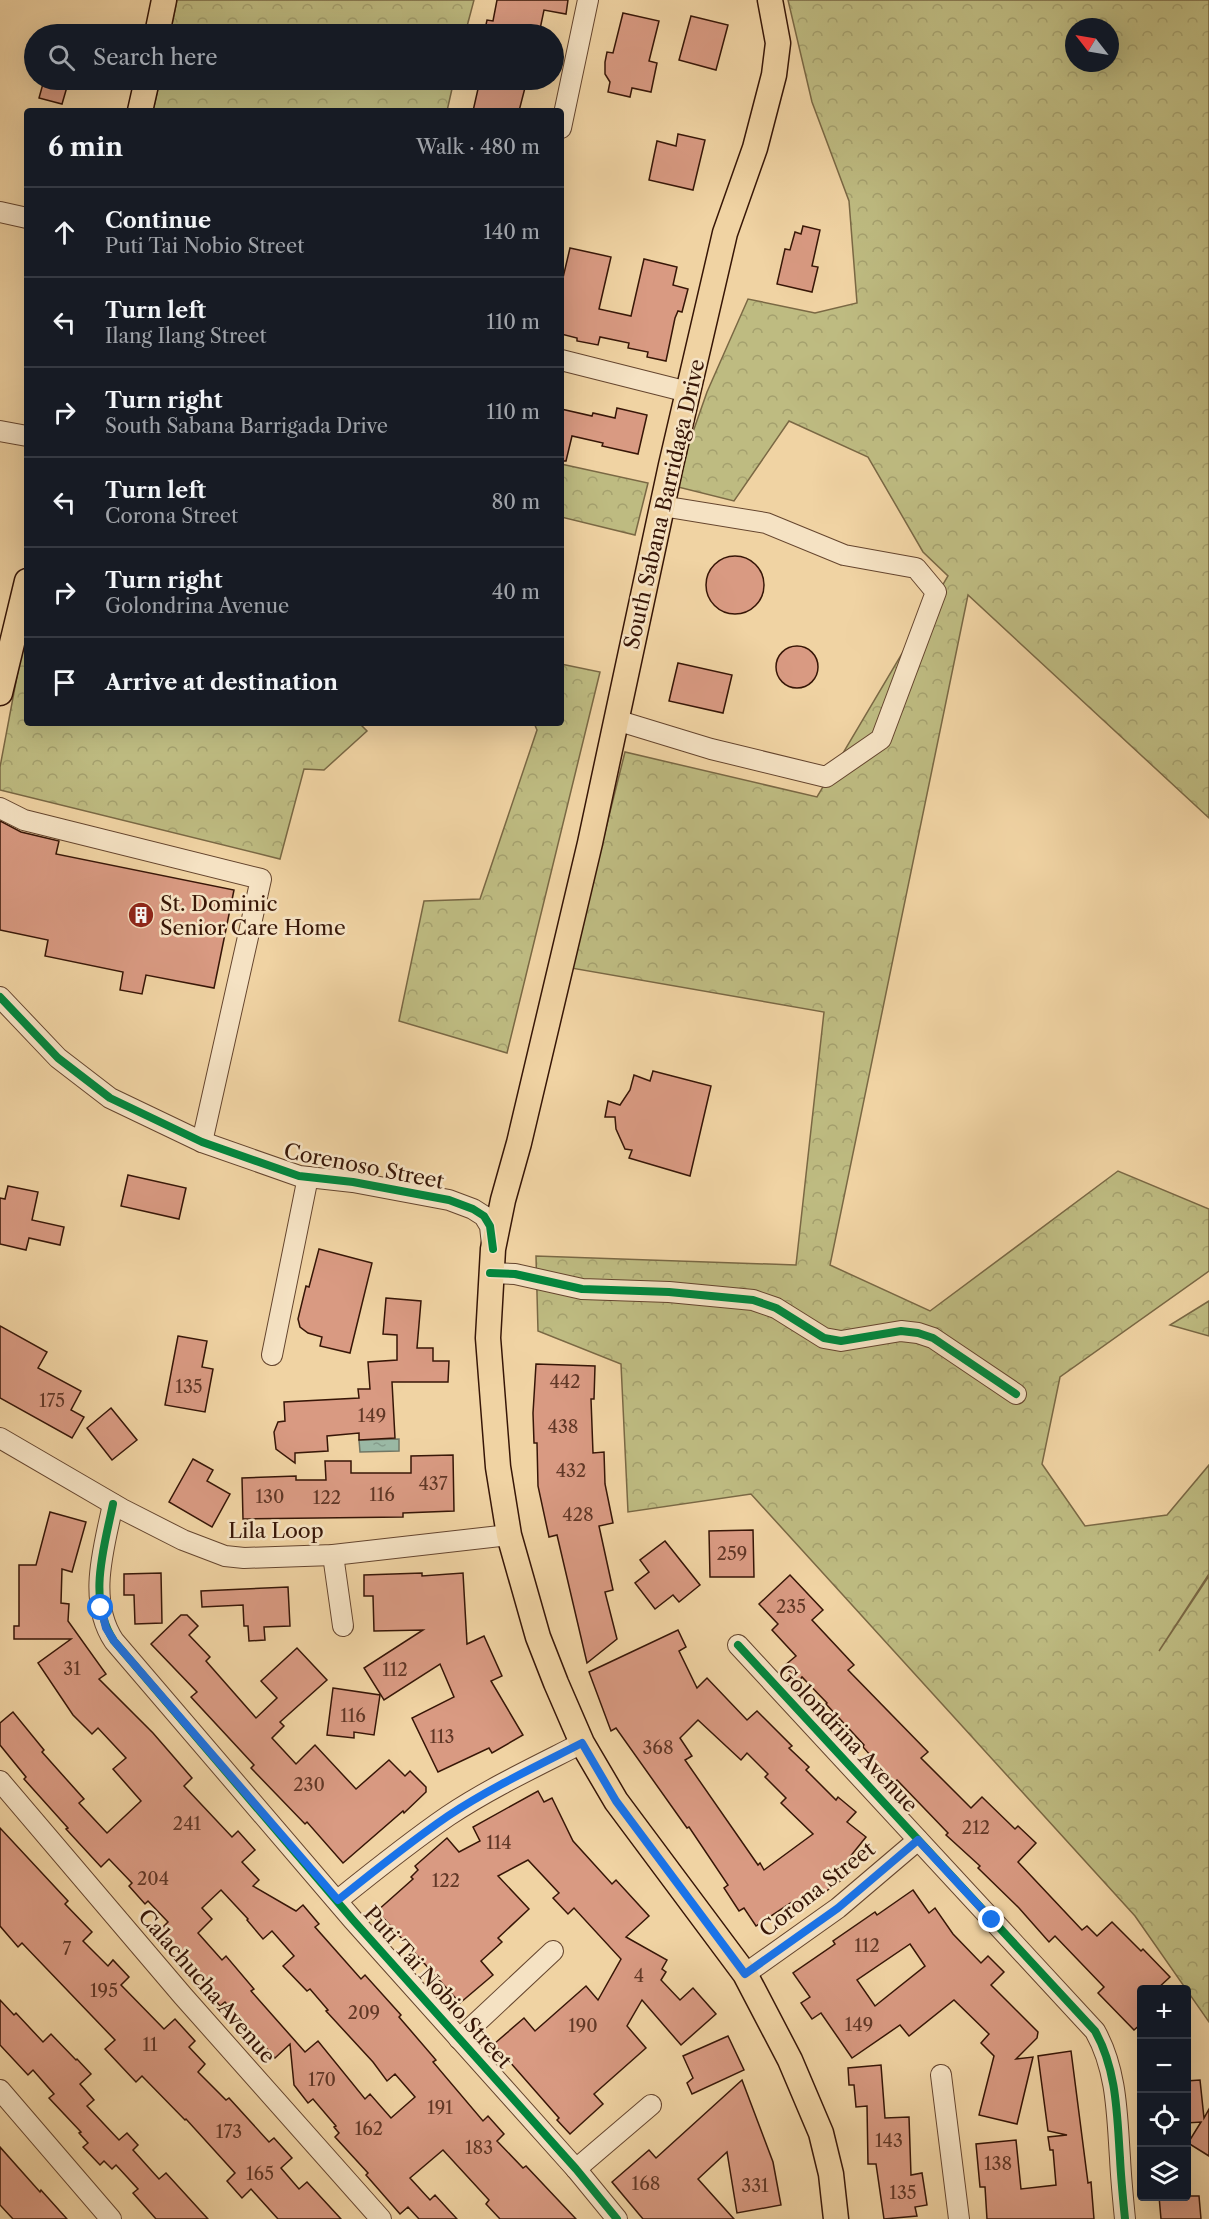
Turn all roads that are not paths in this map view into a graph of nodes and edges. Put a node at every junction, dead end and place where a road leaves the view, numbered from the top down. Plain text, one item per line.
1 (164, 0) edge
2 (588, 0) edge
3 (770, 0) edge
4 (159, 24) edge
5 (145, 90) edge
6 (141, 108) edge
7 (564, 114) edge
8 (0, 212) edge
9 (24, 217) edge
10 (564, 361) edge
11 (688, 392) junction
12 (0, 431) edge
13 (24, 435) edge
14 (662, 506) junction
15 (24, 593) edge
16 (0, 693) edge
17 (616, 720) junction
18 (0, 808) edge
19 (0, 997) edge
20 (202, 1142) junction
21 (308, 1177) junction
22 (491, 1261) junction
23 (272, 1355) dead end
24 (1016, 1394) dead end
25 (0, 1438) edge
26 (112, 1504) junction
27 (509, 1535) junction
28 (333, 1555) junction
29 (343, 1626) dead end
30 (738, 1645) dead end
31 (582, 1743) junction
32 (0, 1781) edge
33 (918, 1840) junction
34 (338, 1900) junction
35 (553, 1951) dead end
36 (745, 1974) junction
37 (459, 2039) junction
38 (941, 2075) dead end
39 (0, 2090) edge
40 (651, 2105) dead end
41 (576, 2169) junction
42 (111, 2219) edge
43 (381, 2219) edge
44 (617, 2219) edge
45 (836, 2219) edge
46 (959, 2219) edge
47 (1125, 2219) edge

1 - 4 main road
2 - 7 street
3 - 11 main road, South Sabana Barridaga Drive
5 - 6 main road
8 - 9 street
10 - 11 street
11 - 14 main road, South Sabana Barridaga Drive
12 - 13 street
14 - 17 main road, South Sabana Barridaga Drive
14 - 17 street
15 - 16 main road
17 - 22 main road, South Sabana Barridaga Drive
18 - 20 street
19 - 20 street, Corenoso Street
20 - 21 street, Corenoso Street
21 - 22 street, Corenoso Street
21 - 23 street
22 - 24 street
22 - 27 main road, South Sabana Barridaga Drive
25 - 26 street, Lila Loop
26 - 28 street, Lila Loop
26 - 34 street, Puti Tai Nobio Street
27 - 28 street, Lila Loop
27 - 31 main road, South Sabana Barridaga Drive
28 - 29 street
30 - 33 street, Golondrina Avenue
31 - 34 street
31 - 36 main road, South Sabana Barridaga Drive
32 - 43 street, Calachucha Avenue
33 - 36 street, Corona Street
33 - 47 street, Golondrina Avenue
34 - 37 street, Puti Tai Nobio Street
35 - 37 street
36 - 45 main road, South Sabana Barridaga Drive
37 - 41 street, Puti Tai Nobio Street
38 - 46 street
39 - 42 street
40 - 41 street
41 - 44 street, Puti Tai Nobio Street

